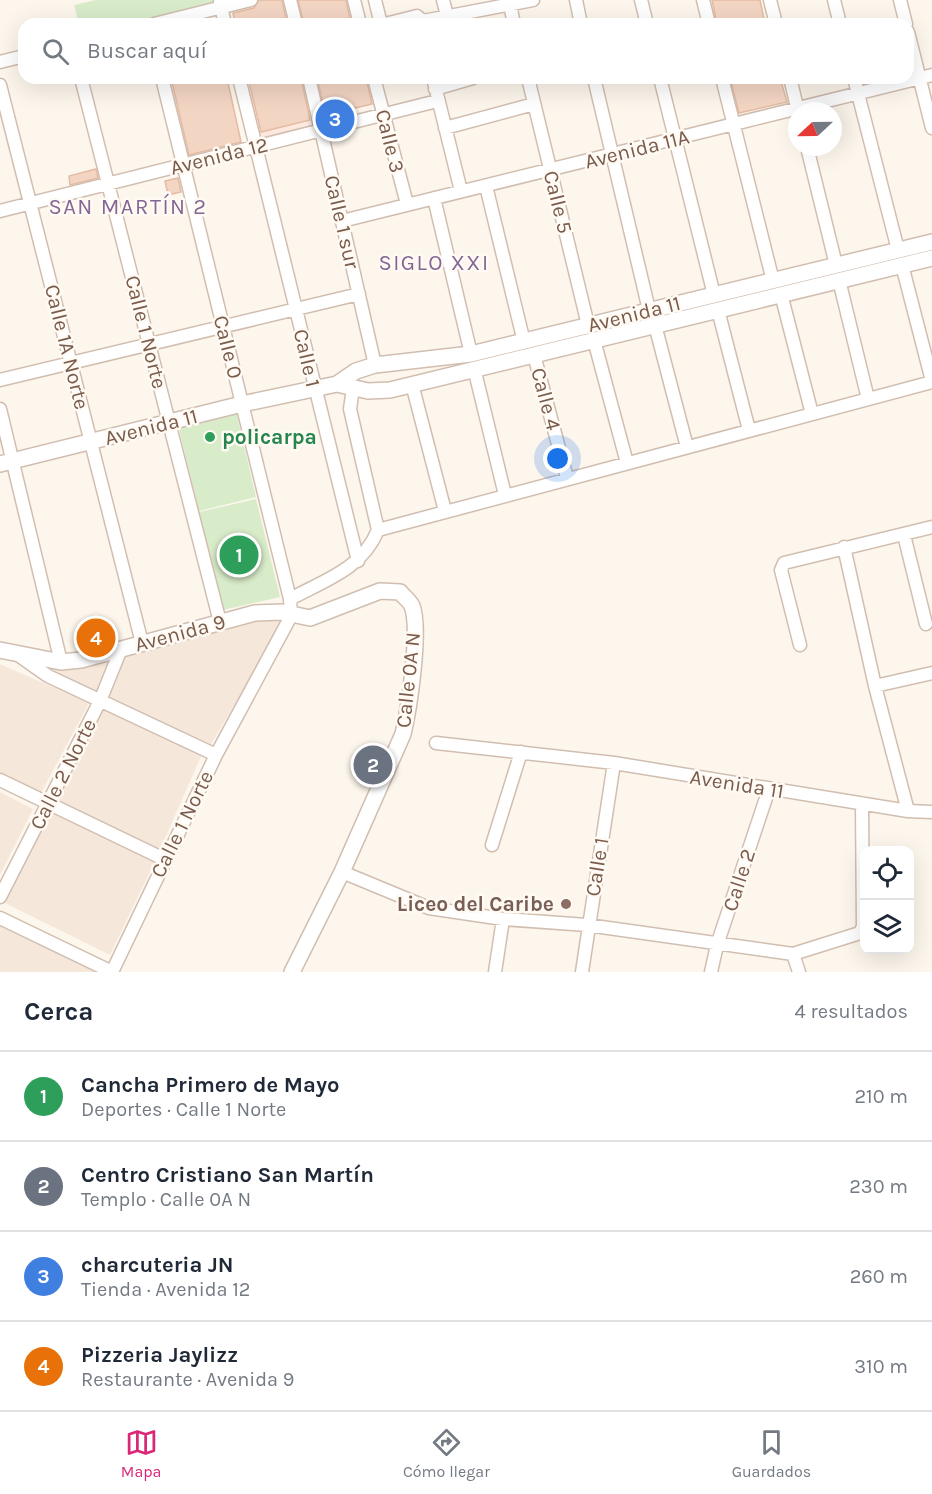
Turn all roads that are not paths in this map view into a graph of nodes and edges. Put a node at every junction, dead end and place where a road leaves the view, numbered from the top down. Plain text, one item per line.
1 (251, 0) edge
2 (290, 0) edge
3 (354, 0) edge
4 (375, 0) edge
5 (443, 0) edge
6 (533, 0) edge
7 (576, 0) edge
8 (641, 0) edge
9 (703, 0) edge
10 (770, 0) edge
11 (834, 0) edge
12 (900, 0) edge
13 (509, 3) edge
14 (220, 4) edge
15 (447, 16) junction
16 (174, 18) edge
17 (294, 18) edge
18 (358, 18) edge
19 (381, 18) edge
20 (439, 18) edge
21 (513, 18) edge
22 (580, 18) edge
23 (646, 18) edge
24 (708, 18) edge
25 (774, 18) edge
26 (838, 18) edge
27 (904, 18) edge
28 (914, 47) edge
29 (18, 58) edge
30 (0, 62) edge
31 (926, 77) edge
32 (83, 84) edge
33 (163, 84) edge
34 (240, 84) edge
35 (310, 84) edge
36 (376, 84) edge
37 (452, 84) edge
38 (529, 84) edge
39 (595, 84) edge
40 (661, 84) edge
41 (724, 84) edge
42 (792, 84) edge
43 (855, 84) edge
44 (900, 84) edge
45 (0, 85) edge
46 (435, 89) edge
47 (858, 95) junction
48 (796, 102) edge
49 (830, 102) edge
50 (534, 104) junction
51 (788, 112) edge
52 (383, 114) junction
53 (734, 124) junction
54 (445, 128) junction
55 (932, 128) edge
56 (321, 130) junction
57 (675, 140) junction
58 (255, 146) junction
59 (613, 155) junction
60 (809, 156) edge
61 (183, 165) junction
62 (550, 170) junction
63 (108, 183) junction
64 (486, 186) junction
65 (461, 191) junction
66 (434, 198) junction
67 (30, 203) junction
68 (406, 204) junction
69 (0, 211) edge
70 (342, 221) junction
71 (932, 242) edge
72 (900, 258) junction
73 (932, 258) edge
74 (836, 265) junction
75 (839, 280) junction
76 (773, 281) junction
77 (359, 294) junction
78 (781, 294) junction
79 (716, 302) junction
80 (296, 309) junction
81 (649, 310) junction
82 (655, 325) junction
83 (223, 327) junction
84 (591, 332) junction
85 (524, 342) junction
86 (149, 345) junction
87 (534, 355) junction
88 (473, 361) junction
89 (71, 363) junction
90 (375, 365) junction
91 (0, 380) edge
92 (932, 381) edge
93 (337, 384) junction
94 (412, 384) junction
95 (353, 388) junction
96 (314, 389) junction
97 (868, 399) junction
98 (242, 404) junction
99 (0, 409) edge
100 (812, 414) junction
101 (169, 422) junction
102 (749, 430) junction
103 (91, 441) junction
104 (687, 447) junction
105 (6, 462) edge
106 (627, 463) junction
107 (567, 478) junction
108 (505, 495) junction
109 (445, 511) junction
110 (932, 527) edge
111 (378, 530) junction
112 (904, 535) junction
113 (844, 547) junction
114 (358, 561) junction
115 (290, 599) junction
116 (291, 616) junction
117 (220, 622) junction
118 (926, 624) dead end
119 (142, 643) junction
120 (801, 645) dead end
121 (121, 649) junction
122 (6, 651) edge
123 (61, 662) junction
124 (932, 673) edge
125 (875, 687) junction
126 (100, 701) junction
127 (436, 743) dead end
128 (521, 752) junction
129 (216, 755) junction
130 (614, 763) junction
131 (0, 780) edge
132 (769, 789) junction
133 (47, 804) junction
134 (862, 804) junction
135 (908, 811) junction
136 (932, 812) edge
137 (492, 845) dead end
138 (164, 859) junction
139 (342, 872) junction
140 (0, 897) edge
141 (0, 918) edge
142 (503, 919) junction
143 (587, 925) junction
144 (717, 945) junction
145 (793, 954) junction
146 (112, 972) edge
147 (292, 972) edge
148 (495, 972) edge
149 (582, 972) edge
150 (711, 972) edge
151 (799, 972) edge

1 - 14 street
2 - 17 street
3 - 18 street
4 - 19 street
5 - 15 street
6 - 13 street
7 - 22 street
8 - 23 street
9 - 24 street
10 - 25 street
11 - 26 street
12 - 27 street
13 - 15 street
13 - 21 street
14 - 16 street
15 - 20 street
28 - 31 street
29 - 30 street
31 - 55 street
32 - 63 street, Calle 1 Norte
33 - 61 street, Calle 0
34 - 58 street, Calle 1
35 - 56 street, Calle 1 sur
36 - 52 street, Calle 3
37 - 46 street, Avenida 12
38 - 50 street, Calle 5
39 - 59 street
40 - 57 street
41 - 53 street
42 - 48 street
43 - 47 street
44 - 47 street, Avenida 11A
45 - 67 street, Calle 1A Norte
46 - 52 street, Avenida 12
46 - 54 street
47 - 49 street, Avenida 11A
47 - 72 street
50 - 54 street
50 - 62 street, Calle 5
51 - 53 street, Avenida 11A
52 - 56 street, Avenida 12
52 - 68 street, Calle 3
53 - 57 street, Avenida 11A
53 - 76 street
54 - 65 street
56 - 58 street, Avenida 12
56 - 70 street, Calle 1 sur
57 - 59 street, Avenida 11A
57 - 79 street
58 - 61 street, Avenida 12
58 - 80 street, Calle 1
59 - 62 street, Avenida 11A
59 - 81 street
60 - 74 street
61 - 63 street, Avenida 12
61 - 83 street, Calle 0
62 - 64 street, Avenida 11A
62 - 84 street, Calle 5
63 - 67 street, Avenida 12
63 - 86 street, Calle 1 Norte
64 - 65 street, Avenida 11A
64 - 85 street, Calle 4
65 - 66 street, Avenida 11A
66 - 68 street, Avenida 11A
66 - 88 street
67 - 69 street, Avenida 12
67 - 89 street, Calle 1A Norte
68 - 70 street, Avenida 11A
70 - 77 street, Calle 1 sur
71 - 72 street, Avenida 11
72 - 73 street, Avenida 11
72 - 74 street, Avenida 11
72 - 75 street, Avenida 11
72 - 92 street
74 - 76 street, Avenida 11
75 - 78 street, Avenida 11
75 - 97 street
76 - 79 street, Avenida 11
77 - 80 street
77 - 90 street, Calle 1 sur
78 - 79 street, Avenida 11
78 - 100 street
79 - 81 street, Avenida 11
79 - 82 street, Avenida 11
79 - 102 street
80 - 83 street
80 - 96 street, Calle 1
81 - 84 street, Avenida 11
82 - 84 street, Avenida 11
82 - 104 street
83 - 86 street
83 - 98 street, Calle 0
84 - 85 street, Avenida 11
84 - 87 street, Avenida 11
84 - 106 street, Calle 5
85 - 88 street, Avenida 11
86 - 89 street
86 - 101 street, Calle 1 Norte
87 - 88 street, Avenida 11
87 - 107 street, Calle 4
88 - 90 street, Avenida 11
88 - 94 street, Avenida 11
88 - 108 street
89 - 91 street
89 - 103 street, Calle 1A Norte
90 - 93 street, Avenida 11
92 - 97 street
93 - 95 street, Avenida 11
93 - 96 street, Avenida 11
94 - 95 street, Avenida 11
94 - 109 street
95 - 111 street
96 - 98 street, Avenida 11
96 - 114 street, Calle 1
97 - 100 street
98 - 101 street, Avenida 11
98 - 115 street, Calle 0
99 - 105 street
100 - 102 street
101 - 103 street, Avenida 11
101 - 117 street, Calle 1 Norte
102 - 104 street
103 - 105 street, Avenida 11
103 - 119 street, Calle 1A Norte
104 - 106 street
105 - 123 street
106 - 107 street
107 - 108 street
108 - 109 street
109 - 111 street
110 - 112 street
111 - 114 street
112 - 113 street
112 - 118 street
113 - 120 street
113 - 125 street
114 - 115 street
115 - 116 street, Calle 0
116 - 117 street, Avenida 9
116 - 129 street, Calle 1 Norte
116 - 139 street, Calle 0A N
117 - 119 street, Avenida 9
119 - 121 street, Avenida 9
121 - 123 street, Avenida 9
121 - 126 street, Calle 2 Norte
122 - 123 street, Avenida 9
122 - 126 street
124 - 125 street
125 - 135 street
126 - 129 street
126 - 133 street, Calle 2 Norte
127 - 128 street, Avenida 11
128 - 130 street, Avenida 11
128 - 137 street
129 - 138 street, Calle 1 Norte
130 - 132 street, Avenida 11
130 - 143 street, Calle 1
131 - 133 street
132 - 134 street, Avenida 11
132 - 144 street, Calle 2
133 - 138 street
133 - 140 street, Calle 2 Norte
134 - 135 street, Avenida 11
134 - 145 street
135 - 136 street, Avenida 11
138 - 146 street, Calle 1 Norte
139 - 142 street
139 - 147 street, Calle 0A N
141 - 146 street
142 - 143 street
142 - 148 street
143 - 144 street
143 - 149 street, Calle 1
144 - 145 street
144 - 150 street, Calle 2
145 - 151 street

